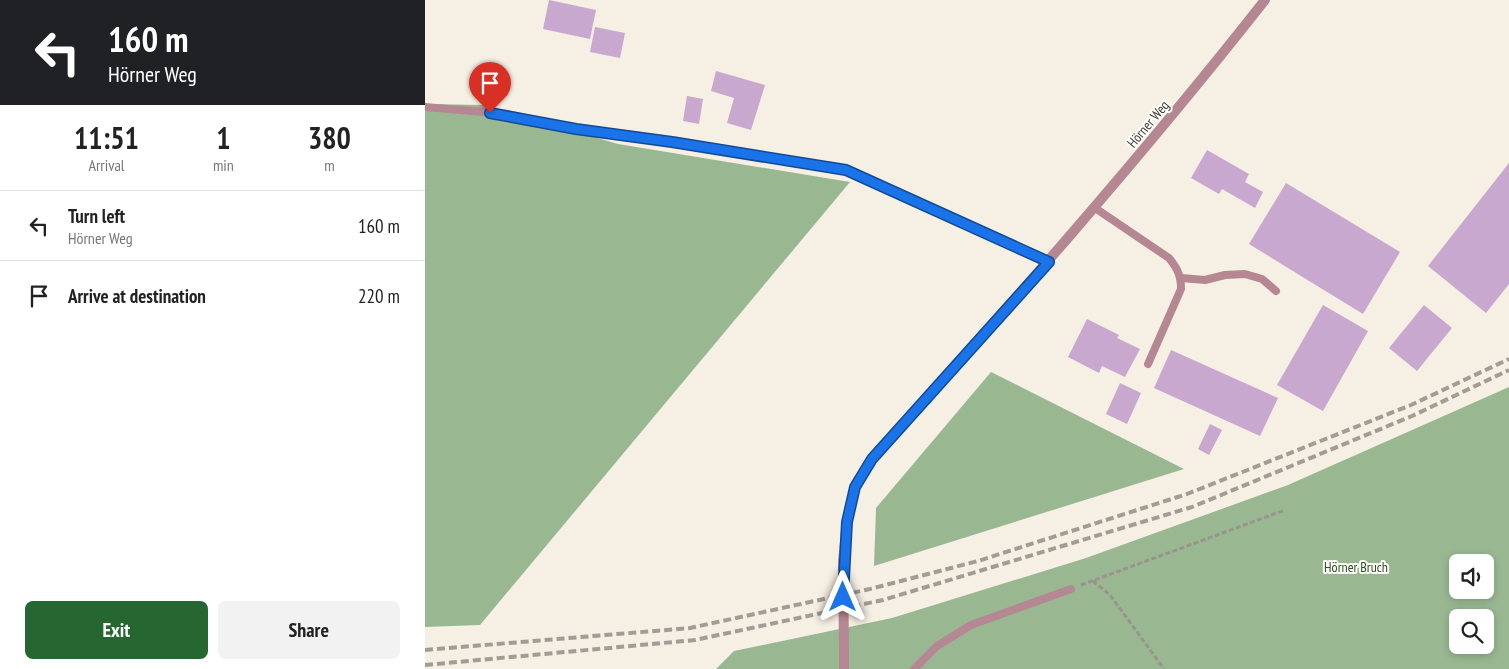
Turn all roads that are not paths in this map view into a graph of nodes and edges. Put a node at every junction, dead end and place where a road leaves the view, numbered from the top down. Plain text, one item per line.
1 (1265, 0) edge
2 (425, 107) edge
3 (1095, 208) junction
4 (1049, 262) junction
5 (1181, 278) junction
6 (1276, 291) dead end
7 (1148, 364) dead end
8 (1071, 589) road end
9 (844, 669) edge
10 (914, 669) edge

1 - 3 street, Hörner Weg
2 - 4 lane
3 - 4 street, Hörner Weg
3 - 5 lane
4 - 9 street, Hörner Weg, bridge
5 - 6 lane
5 - 7 lane
8 - 10 lane

